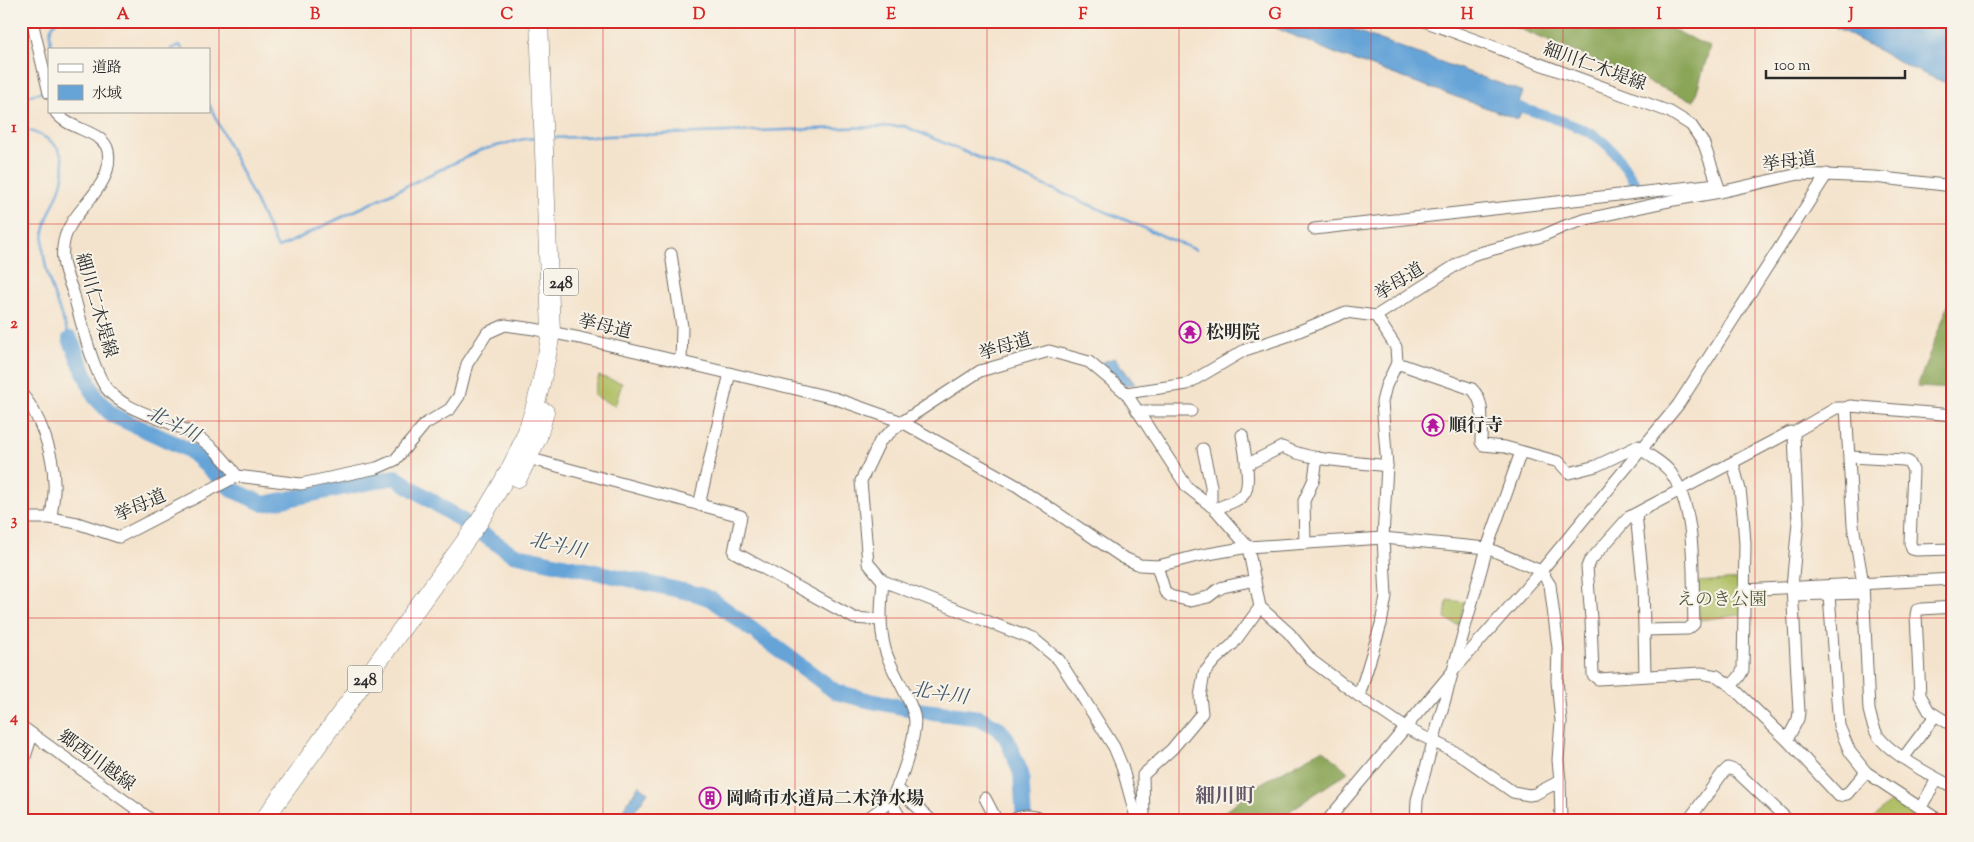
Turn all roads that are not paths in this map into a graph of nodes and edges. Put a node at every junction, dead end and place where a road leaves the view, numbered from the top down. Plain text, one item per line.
1 (32, 21) edge
2 (539, 21) edge
3 (551, 21) edge
4 (1424, 21) edge
5 (48, 89) edge
6 (56, 112) edge
7 (1827, 174) junction
8 (1953, 186) edge
9 (1719, 188) junction
10 (1314, 229) dead end
11 (671, 254) dead end
12 (1376, 316) junction
13 (556, 333) junction
14 (681, 362) junction
15 (1397, 363) junction
16 (730, 373) junction
17 (21, 393) edge
18 (1126, 393) junction
19 (1846, 408) junction
20 (1137, 411) junction
21 (1191, 411) dead end
22 (1953, 415) edge
23 (902, 422) junction
24 (1793, 432) junction
25 (1242, 435) dead end
26 (1203, 449) dead end
27 (1642, 450) junction
28 (1521, 452) junction
29 (1850, 457) junction
30 (528, 458) junction
31 (1317, 458) junction
32 (1733, 463) junction
33 (1246, 465) junction
34 (1386, 466) junction
35 (237, 476) junction
36 (1680, 490) junction
37 (699, 505) junction
38 (1213, 508) junction
39 (1636, 514) junction
40 (21, 518) edge
41 (51, 518) junction
42 (484, 525) junction
43 (1383, 538) junction
44 (473, 540) junction
45 (1305, 543) junction
46 (1248, 547) junction
47 (1487, 548) junction
48 (1953, 549) edge
49 (1157, 566) junction
50 (1541, 571) junction
51 (1953, 579) edge
52 (1254, 580) junction
53 (883, 581) junction
54 (1863, 588) junction
55 (1743, 590) junction
56 (1793, 591) junction
57 (1828, 595) junction
58 (1260, 607) junction
59 (1953, 607) edge
60 (880, 620) junction
61 (1645, 630) junction
62 (1453, 671) junction
63 (1645, 676) junction
64 (1731, 686) junction
65 (1359, 696) junction
66 (1934, 716) junction
67 (21, 726) edge
68 (1953, 726) edge
69 (1406, 728) junction
70 (32, 735) junction
71 (1787, 740) junction
72 (1433, 741) junction
73 (1904, 757) junction
74 (21, 769) edge
75 (1866, 772) junction
76 (1938, 779) junction
77 (1560, 781) junction
78 (1953, 787) edge
79 (897, 788) junction
80 (986, 798) dead end
81 (890, 800) junction
82 (1921, 807) junction
83 (1015, 819) edge
84 (153, 821) edge
85 (263, 821) edge
86 (277, 821) edge
87 (865, 821) edge
88 (902, 821) edge
89 (932, 821) edge
90 (997, 821) edge
91 (1050, 821) edge
92 (1137, 821) edge
93 (1144, 821) edge
94 (1327, 821) edge
95 (1416, 821) edge
96 (1561, 821) edge
97 (1688, 821) edge
98 (1789, 821) edge
99 (1940, 821) edge

1 - 5 street
2 - 13 highway, 248
3 - 13 highway, 248
4 - 9 street, 細川仁木堤線
6 - 35 street, 細川仁木堤線
7 - 8 street, 挙母道
7 - 9 street, 挙母道
7 - 27 street
9 - 10 street
9 - 12 street, 挙母道
11 - 14 street
12 - 15 street
12 - 18 street, 挙母道
13 - 14 street, 挙母道
13 - 30 highway, 248
13 - 35 street, 挙母道
13 - 42 highway, 248
14 - 16 street, 挙母道
15 - 28 street
15 - 34 street
16 - 23 street, 挙母道
16 - 37 street
17 - 41 street
18 - 20 street
18 - 23 street, 挙母道
19 - 22 street
19 - 24 street
19 - 29 street
20 - 21 street
20 - 38 street
23 - 49 street
23 - 53 street
24 - 32 street
24 - 56 street
25 - 33 street
26 - 38 street
27 - 28 street
27 - 36 street
27 - 50 street
28 - 47 street
29 - 48 street
29 - 54 street
30 - 37 street
30 - 42 highway, 248
31 - 33 street
31 - 34 street
31 - 45 street
32 - 36 street
32 - 55 street
33 - 38 street
34 - 43 street
35 - 41 street, 挙母道
36 - 39 street
36 - 61 street
37 - 60 street
38 - 46 street
39 - 61 street
39 - 63 street
40 - 41 street, 挙母道
42 - 44 highway, 248
43 - 45 street
43 - 47 street
43 - 65 street
44 - 85 highway, 248
44 - 86 highway, 248
45 - 46 street
46 - 49 street
46 - 52 street
47 - 50 street
47 - 62 street
49 - 52 street
50 - 62 street
50 - 77 street
51 - 54 street
52 - 58 street
53 - 60 street
53 - 92 street
54 - 56 street
54 - 57 street
54 - 73 street
55 - 56 street
55 - 64 street
56 - 57 street
56 - 71 street
57 - 75 street
58 - 65 street
58 - 93 street
59 - 66 street
60 - 79 street
61 - 63 street
62 - 69 street
62 - 72 street
63 - 64 street
64 - 71 street
65 - 69 street
66 - 68 street
66 - 73 street
67 - 70 street, 郷西川越線
69 - 72 street
69 - 94 street
70 - 74 street
70 - 84 street, 郷西川越線
71 - 75 street
72 - 77 street
72 - 95 street
73 - 76 street
75 - 82 street
76 - 78 street
76 - 82 street
77 - 96 street
79 - 81 street
79 - 89 street
80 - 90 street
81 - 87 street
81 - 88 street
82 - 99 street
83 - 91 street
97 - 98 street

